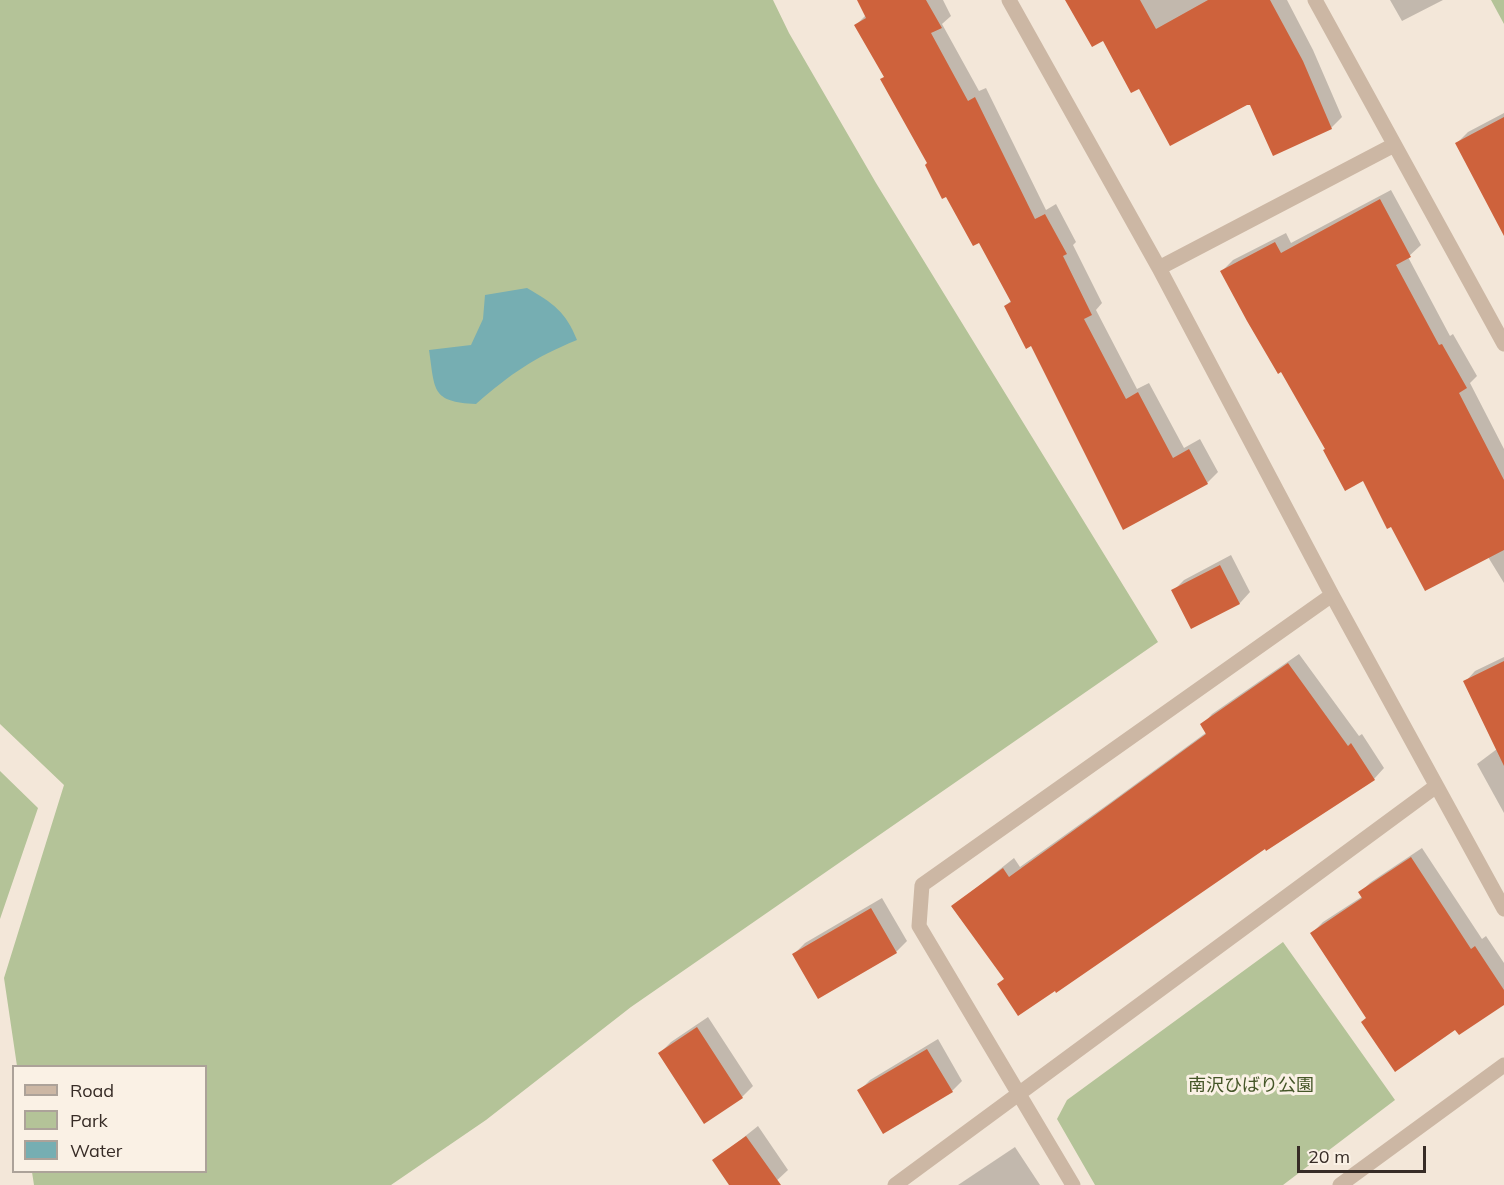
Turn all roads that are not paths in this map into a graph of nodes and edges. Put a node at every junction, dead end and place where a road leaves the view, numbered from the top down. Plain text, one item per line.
1 (1009, 0) edge
2 (1315, 0) edge
3 (1394, 145) junction
4 (1159, 267) junction
5 (1504, 344) edge
6 (1332, 596) junction
7 (1435, 788) junction
8 (1504, 909) edge
9 (1504, 1065) edge
10 (1019, 1094) junction
11 (895, 1185) edge
12 (1073, 1185) edge
13 (1340, 1185) edge

1 - 4 street
2 - 3 street
3 - 4 street
3 - 5 street
4 - 6 street
6 - 7 street
6 - 10 street
7 - 8 street
7 - 10 street
9 - 13 street
10 - 11 street
10 - 12 street

